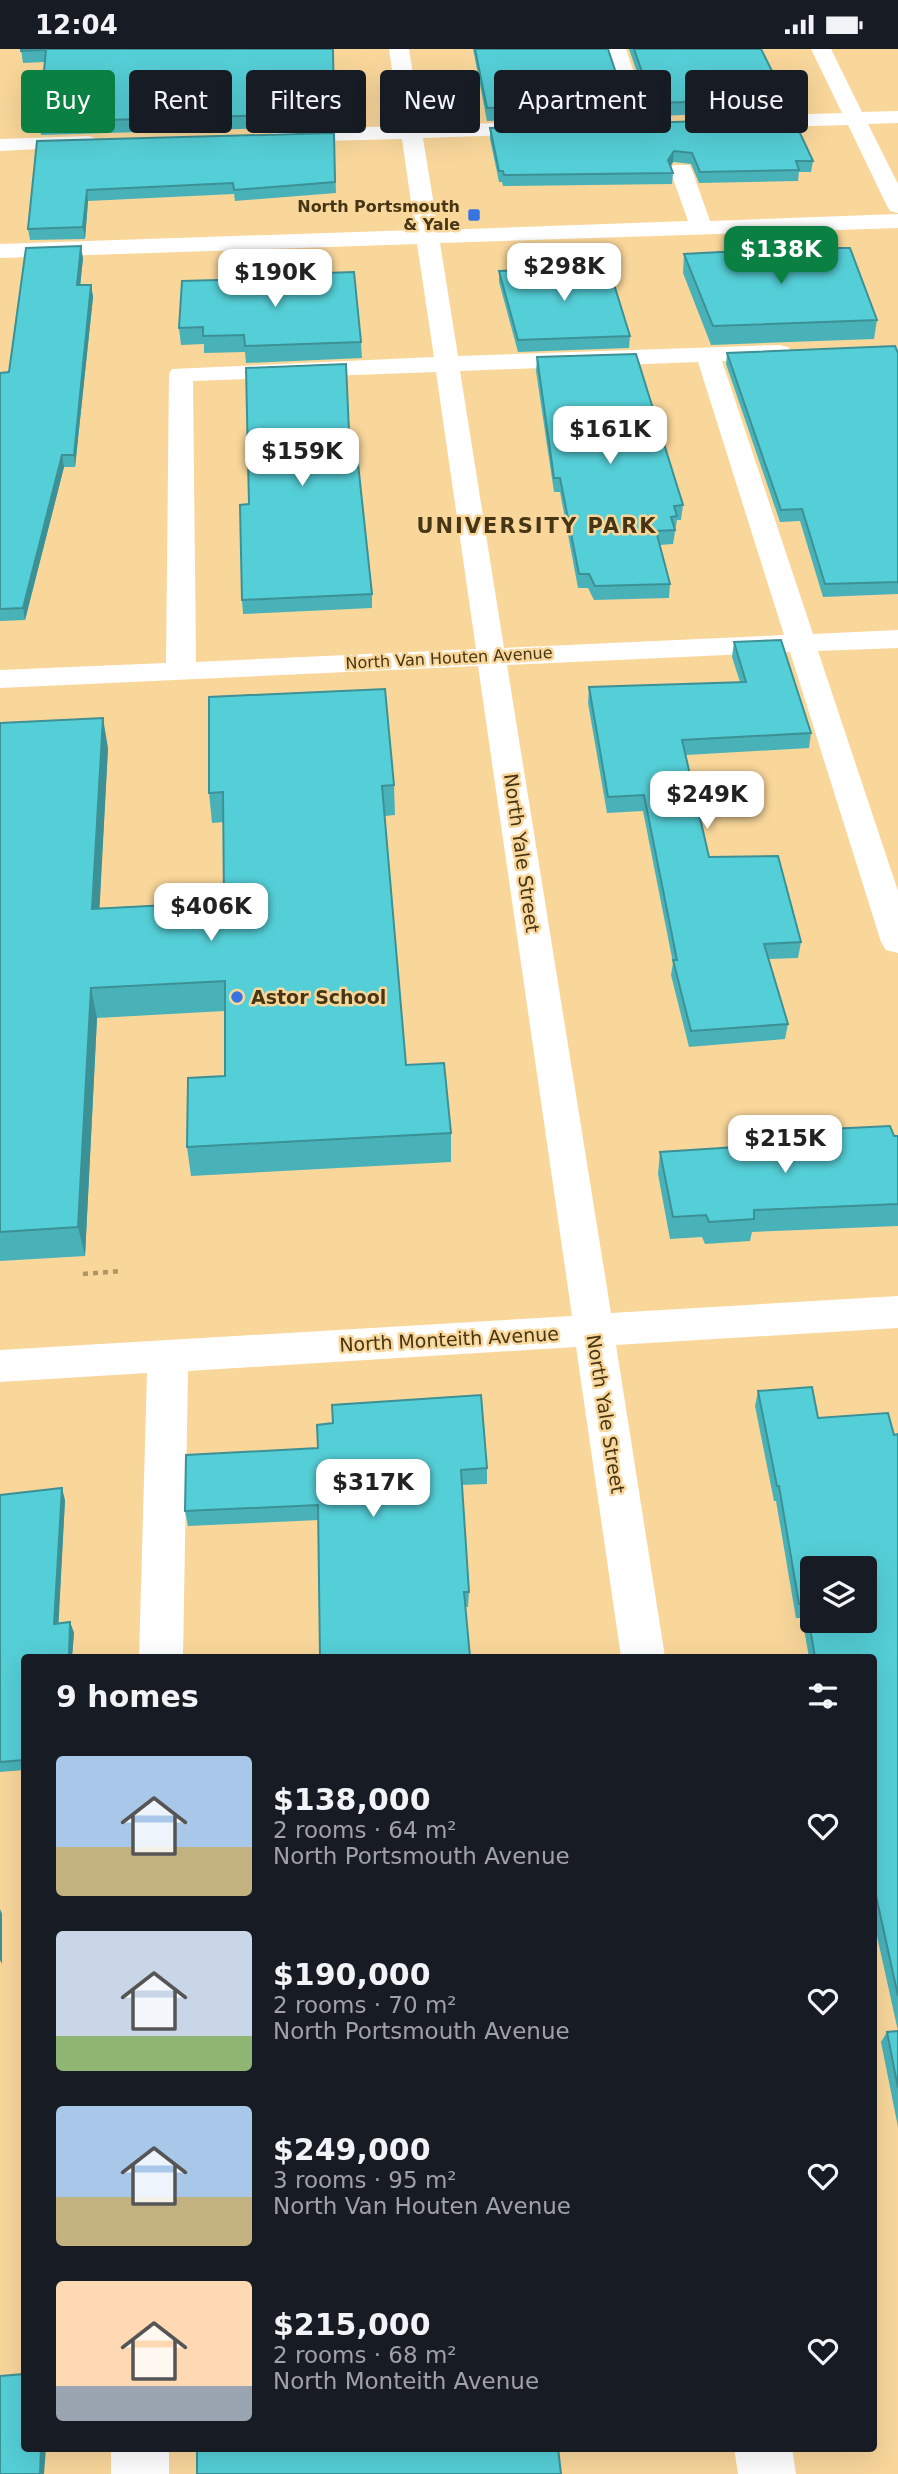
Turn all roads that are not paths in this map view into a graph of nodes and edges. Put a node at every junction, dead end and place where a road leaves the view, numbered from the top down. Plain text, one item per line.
1 (399, 49) edge
2 (616, 49) edge
3 (821, 49) edge
4 (402, 70) edge
5 (623, 70) edge
6 (898, 117) edge
7 (854, 118) junction
8 (808, 120) edge
9 (380, 133) edge
10 (411, 133) edge
11 (257, 136) edge
12 (107, 141) edge
13 (0, 145) edge
14 (681, 170) dead end
15 (898, 206) edge
16 (898, 221) edge
17 (701, 227) junction
18 (426, 236) junction
19 (0, 251) edge
20 (803, 351) edge
21 (708, 355) junction
22 (447, 364) junction
23 (898, 639) edge
24 (803, 643) junction
25 (493, 656) junction
26 (181, 670) junction
27 (0, 679) edge
28 (898, 942) edge
29 (898, 1312) edge
30 (593, 1330) junction
31 (168, 1355) junction
32 (0, 1366) edge
33 (161, 1654) edge
34 (643, 1654) edge
35 (140, 2452) edge
36 (763, 2452) edge
37 (140, 2474) edge
38 (766, 2474) edge

1 - 4 street, North Yale Street
2 - 5 street
3 - 7 street
6 - 7 street
7 - 8 street
7 - 15 street
9 - 11 street
10 - 18 street, North Yale Street
12 - 13 street
14 - 17 street
16 - 17 street
17 - 18 street
18 - 19 street
18 - 22 street, North Yale Street
20 - 21 street
21 - 22 street
21 - 24 street
22 - 25 street, North Yale Street
22 - 26 street
23 - 24 street, North Van Houten Avenue
24 - 25 street, North Van Houten Avenue
24 - 28 street
25 - 26 street, North Van Houten Avenue
25 - 30 street, North Yale Street
26 - 27 street, North Van Houten Avenue
29 - 30 street, North Monteith Avenue
30 - 31 street, North Monteith Avenue
30 - 34 street, North Yale Street
31 - 32 street, North Monteith Avenue
31 - 33 street
35 - 37 street
36 - 38 street

